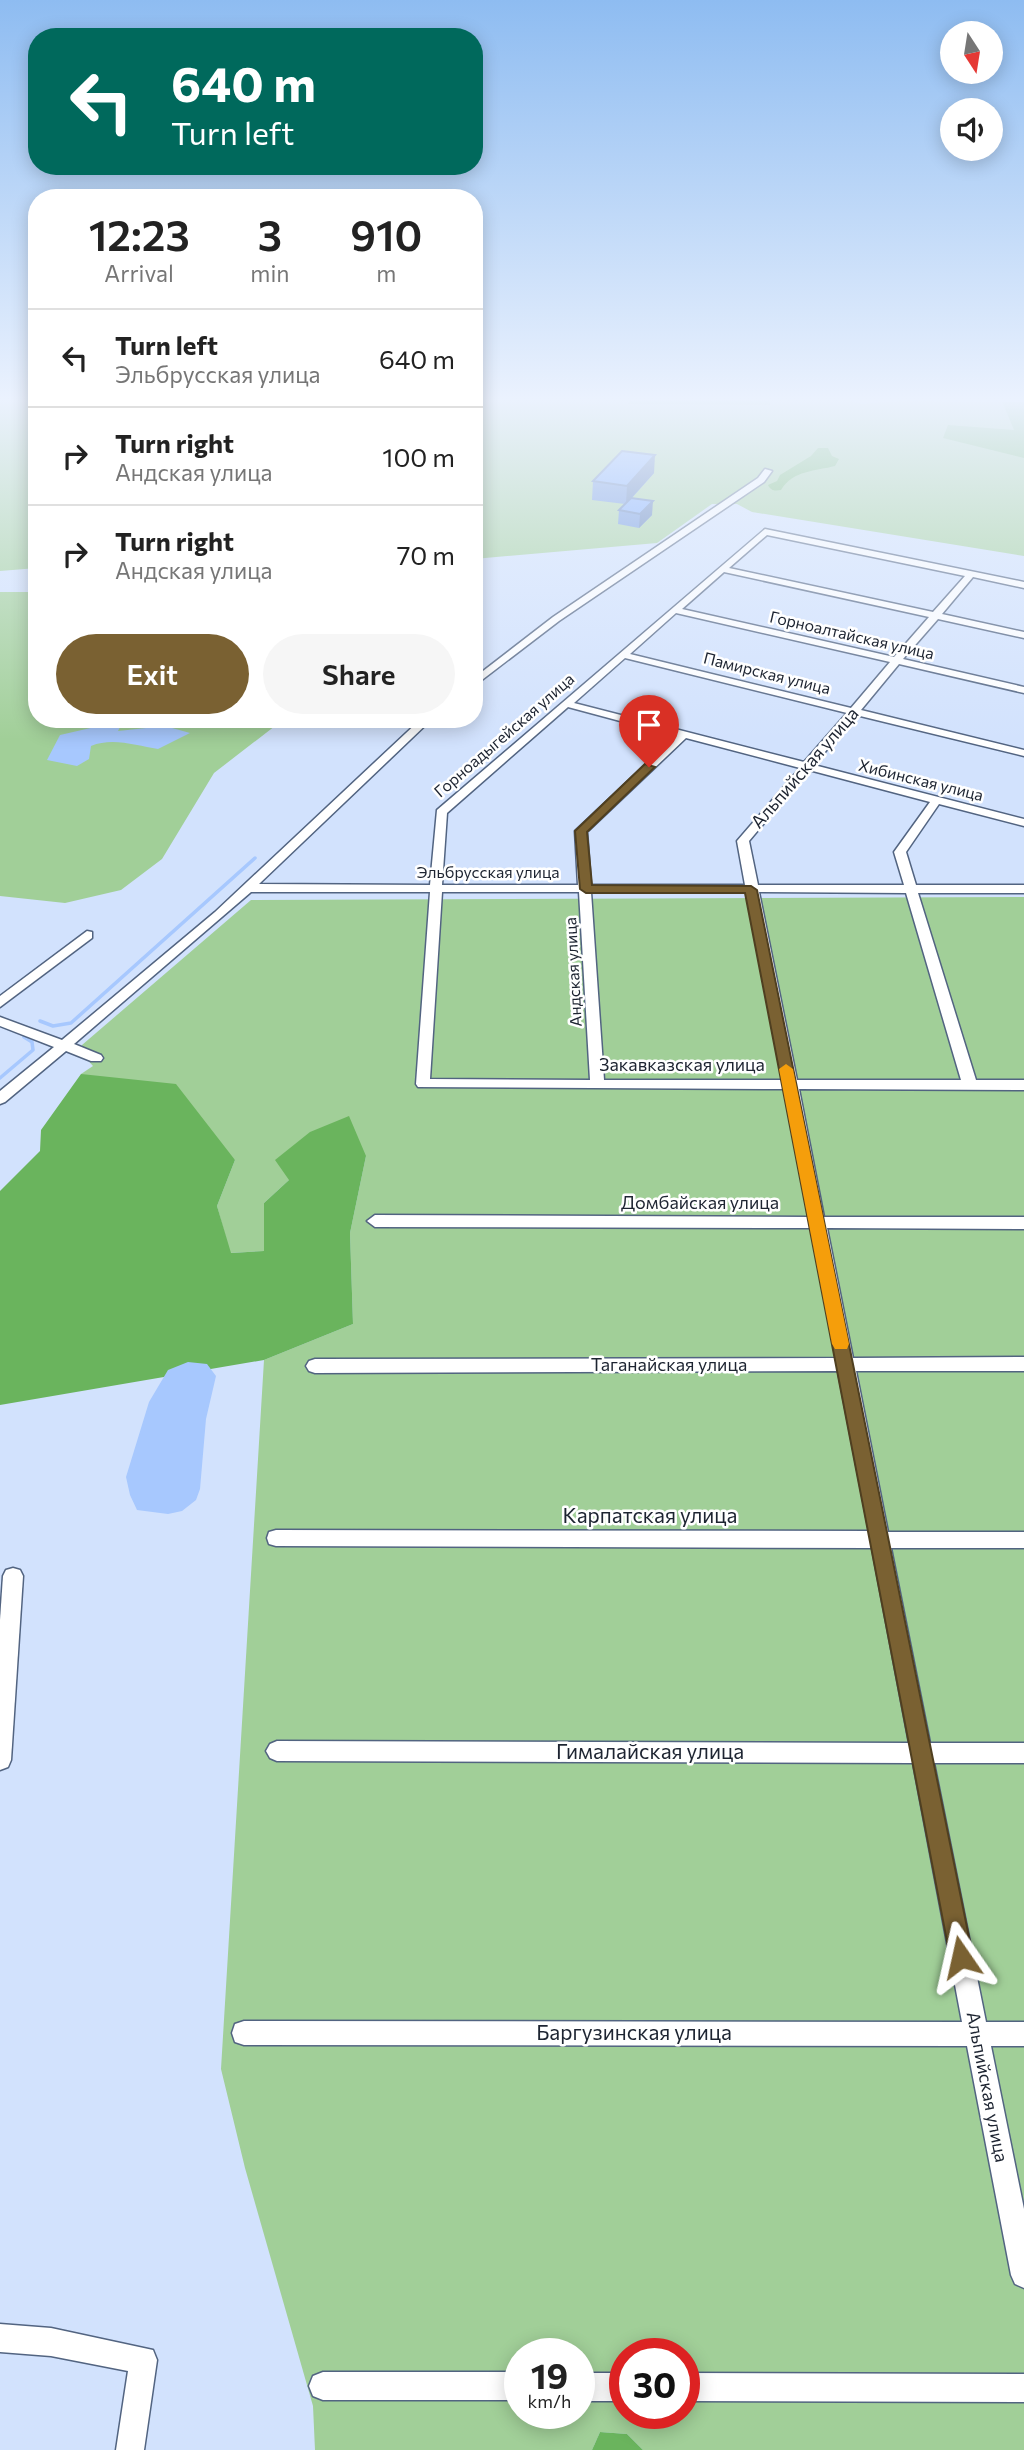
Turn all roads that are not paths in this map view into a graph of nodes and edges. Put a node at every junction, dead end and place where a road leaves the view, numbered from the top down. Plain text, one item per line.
1 (715, 511) edge
2 (722, 569) junction
3 (971, 574) junction
4 (1024, 585) edge
5 (674, 610) junction
6 (938, 616) junction
7 (1024, 635) edge
8 (624, 655) junction
9 (898, 662) junction
10 (483, 675) edge
11 (1024, 690) edge
12 (566, 704) junction
13 (855, 711) junction
14 (417, 728) edge
15 (683, 735) junction
16 (1024, 753) edge
17 (805, 767) junction
18 (936, 801) junction
19 (1024, 823) edge
20 (438, 887) junction
21 (246, 888) junction
22 (586, 889) junction
23 (909, 889) junction
24 (1024, 889) edge
25 (751, 890) junction
26 (87, 935) dead end
27 (0, 1003) edge
28 (0, 1021) edge
29 (66, 1045) junction
30 (96, 1058) dead end
31 (423, 1084) joint
32 (597, 1085) junction
33 (789, 1085) junction
34 (970, 1085) junction
35 (1024, 1085) edge
36 (0, 1099) edge
37 (375, 1221) dead end
38 (817, 1222) junction
39 (1024, 1223) edge
40 (1024, 1364) edge
41 (845, 1365) junction
42 (315, 1366) dead end
43 (276, 1538) dead end
44 (879, 1539) junction
45 (1024, 1540) edge
46 (13, 1576) dead end
47 (277, 1751) dead end
48 (921, 1752) junction
49 (1024, 1753) edge
50 (0, 1759) edge
51 (244, 2033) dead end
52 (976, 2034) junction
53 (1024, 2034) edge
54 (1024, 2275) edge
55 (0, 2338) edge
56 (323, 2386) dead end
57 (504, 2386) edge
58 (700, 2387) edge
59 (1024, 2388) edge
60 (130, 2450) edge

1 - 10 street
2 - 3 street, Горноадыгейская улица
2 - 5 street, Горноадыгейская улица
2 - 6 street
3 - 4 street
3 - 6 street, Альпийская улица
5 - 8 street, Горноадыгейская улица
5 - 9 street, Горноалтайская улица
6 - 7 street
6 - 9 street, Альпийская улица
8 - 12 street, Горноадыгейская улица
8 - 13 street, Памирская улица
9 - 11 street, Горноалтайская улица
9 - 13 street, Альпийская улица
12 - 15 street, Хибинская улица
12 - 20 street, Горноадыгейская улица
13 - 16 street, Памирская улица
13 - 17 street, Альпийская улица
14 - 21 street
15 - 17 street, Хибинская улица
15 - 22 street, Андская улица
17 - 18 street, Хибинская улица
17 - 25 street, Альпийская улица
18 - 19 street, Хибинская улица
18 - 23 street
20 - 21 street, Эльбрусская улица
20 - 22 street, Эльбрусская улица
20 - 31 street, Горноадыгейская улица
21 - 29 street
22 - 25 street, Эльбрусская улица
22 - 32 street, Андская улица
23 - 24 street, Эльбрусская улица
23 - 25 street, Эльбрусская улица
23 - 34 street
25 - 33 street, Альпийская улица
26 - 27 street
28 - 29 street
29 - 30 street
29 - 36 street
31 - 32 street, Закавказская улица
32 - 33 street, Закавказская улица
33 - 34 street, Закавказская улица
33 - 38 street, Альпийская улица
34 - 35 street, Закавказская улица
37 - 38 street, Домбайская улица
38 - 39 street, Домбайская улица
38 - 41 street, Альпийская улица
40 - 41 street, Таганайская улица
41 - 42 street, Таганайская улица
41 - 44 street, Альпийская улица
43 - 44 street, Карпатская улица
44 - 45 street, Карпатская улица
44 - 48 street, Альпийская улица
46 - 50 street
47 - 48 street, Гималайская улица
48 - 49 street, Гималайская улица
48 - 52 street, Альпийская улица
51 - 52 street, Баргузинская улица
52 - 53 street, Баргузинская улица
52 - 54 street, Альпийская улица
55 - 60 street
56 - 57 street
58 - 59 street

